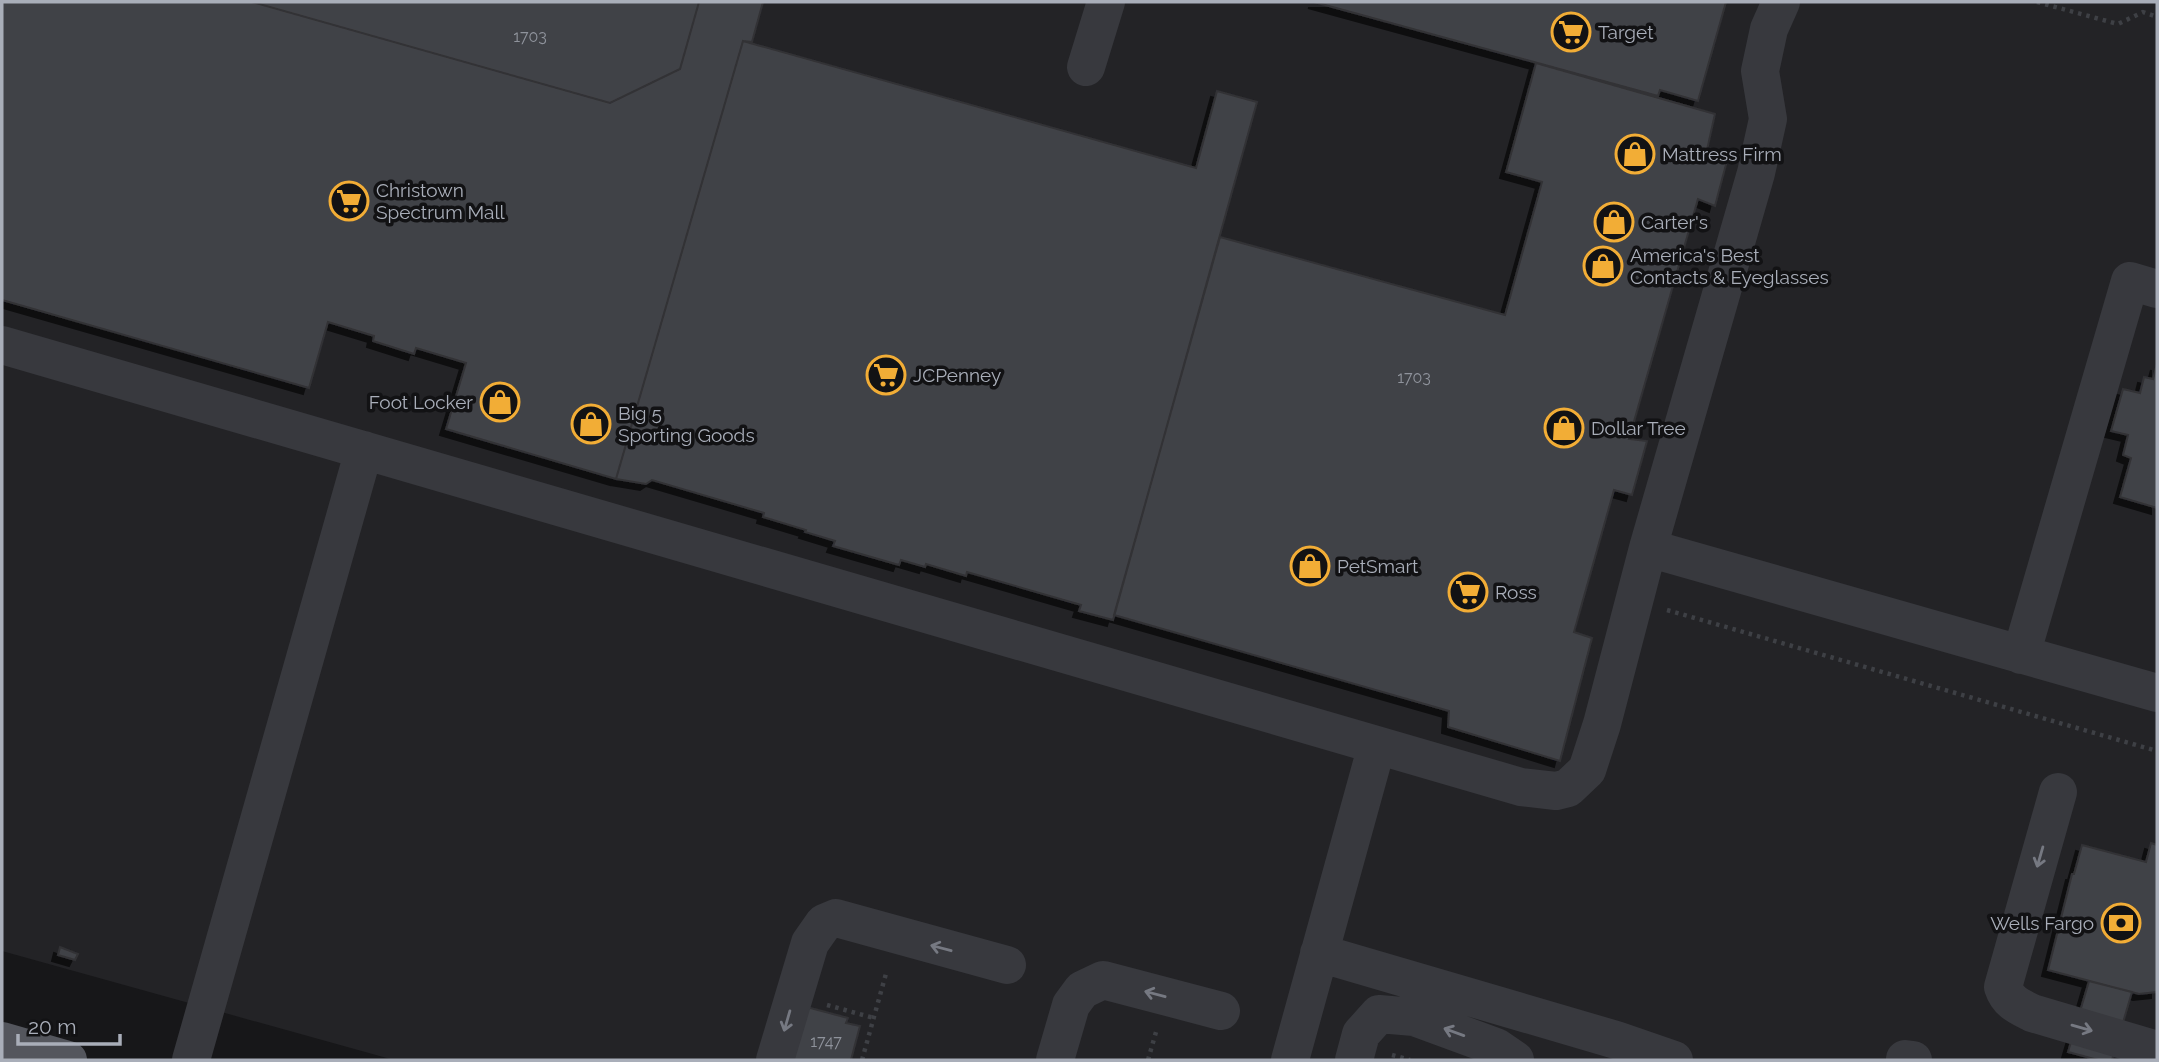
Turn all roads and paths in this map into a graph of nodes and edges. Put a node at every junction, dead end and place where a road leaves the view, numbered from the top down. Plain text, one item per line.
1 (1106, 2) edge
2 (1781, 2) edge
3 (2037, 2) edge
4 (2157, 17) edge
5 (1086, 67) dead end
6 (2157, 289) edge
7 (2, 345) edge
8 (364, 450) junction
9 (1648, 548) junction
10 (1665, 609) dead end
11 (2021, 655) junction
12 (2157, 693) edge
13 (1377, 745) junction
14 (2157, 751) edge
15 (2058, 792) dead end
16 (896, 936) junction
17 (1319, 953) junction
18 (1007, 965) dead end
19 (1221, 1011) dead end
20 (2, 1041) edge
21 (2157, 1050) edge
22 (68, 1060) edge
23 (191, 1060) edge
24 (775, 1060) edge
25 (862, 1060) edge
26 (1055, 1060) edge
27 (1290, 1060) edge
28 (1354, 1060) edge
29 (1515, 1060) edge
30 (1674, 1060) edge

1 - 5 lane
2 - 9 lane
3 - 4 path
6 - 11 lane
7 - 8 lane
8 - 13 lane
8 - 23 lane
9 - 11 lane
9 - 13 lane
10 - 14 path
11 - 12 lane
13 - 17 lane
15 -> 21 lane
18 -> 16 lane
16 -> 24 lane
16 - 25 path
17 - 27 lane
17 - 30 lane
19 -> 26 lane
20 - 22 main road
29 -> 28 lane

